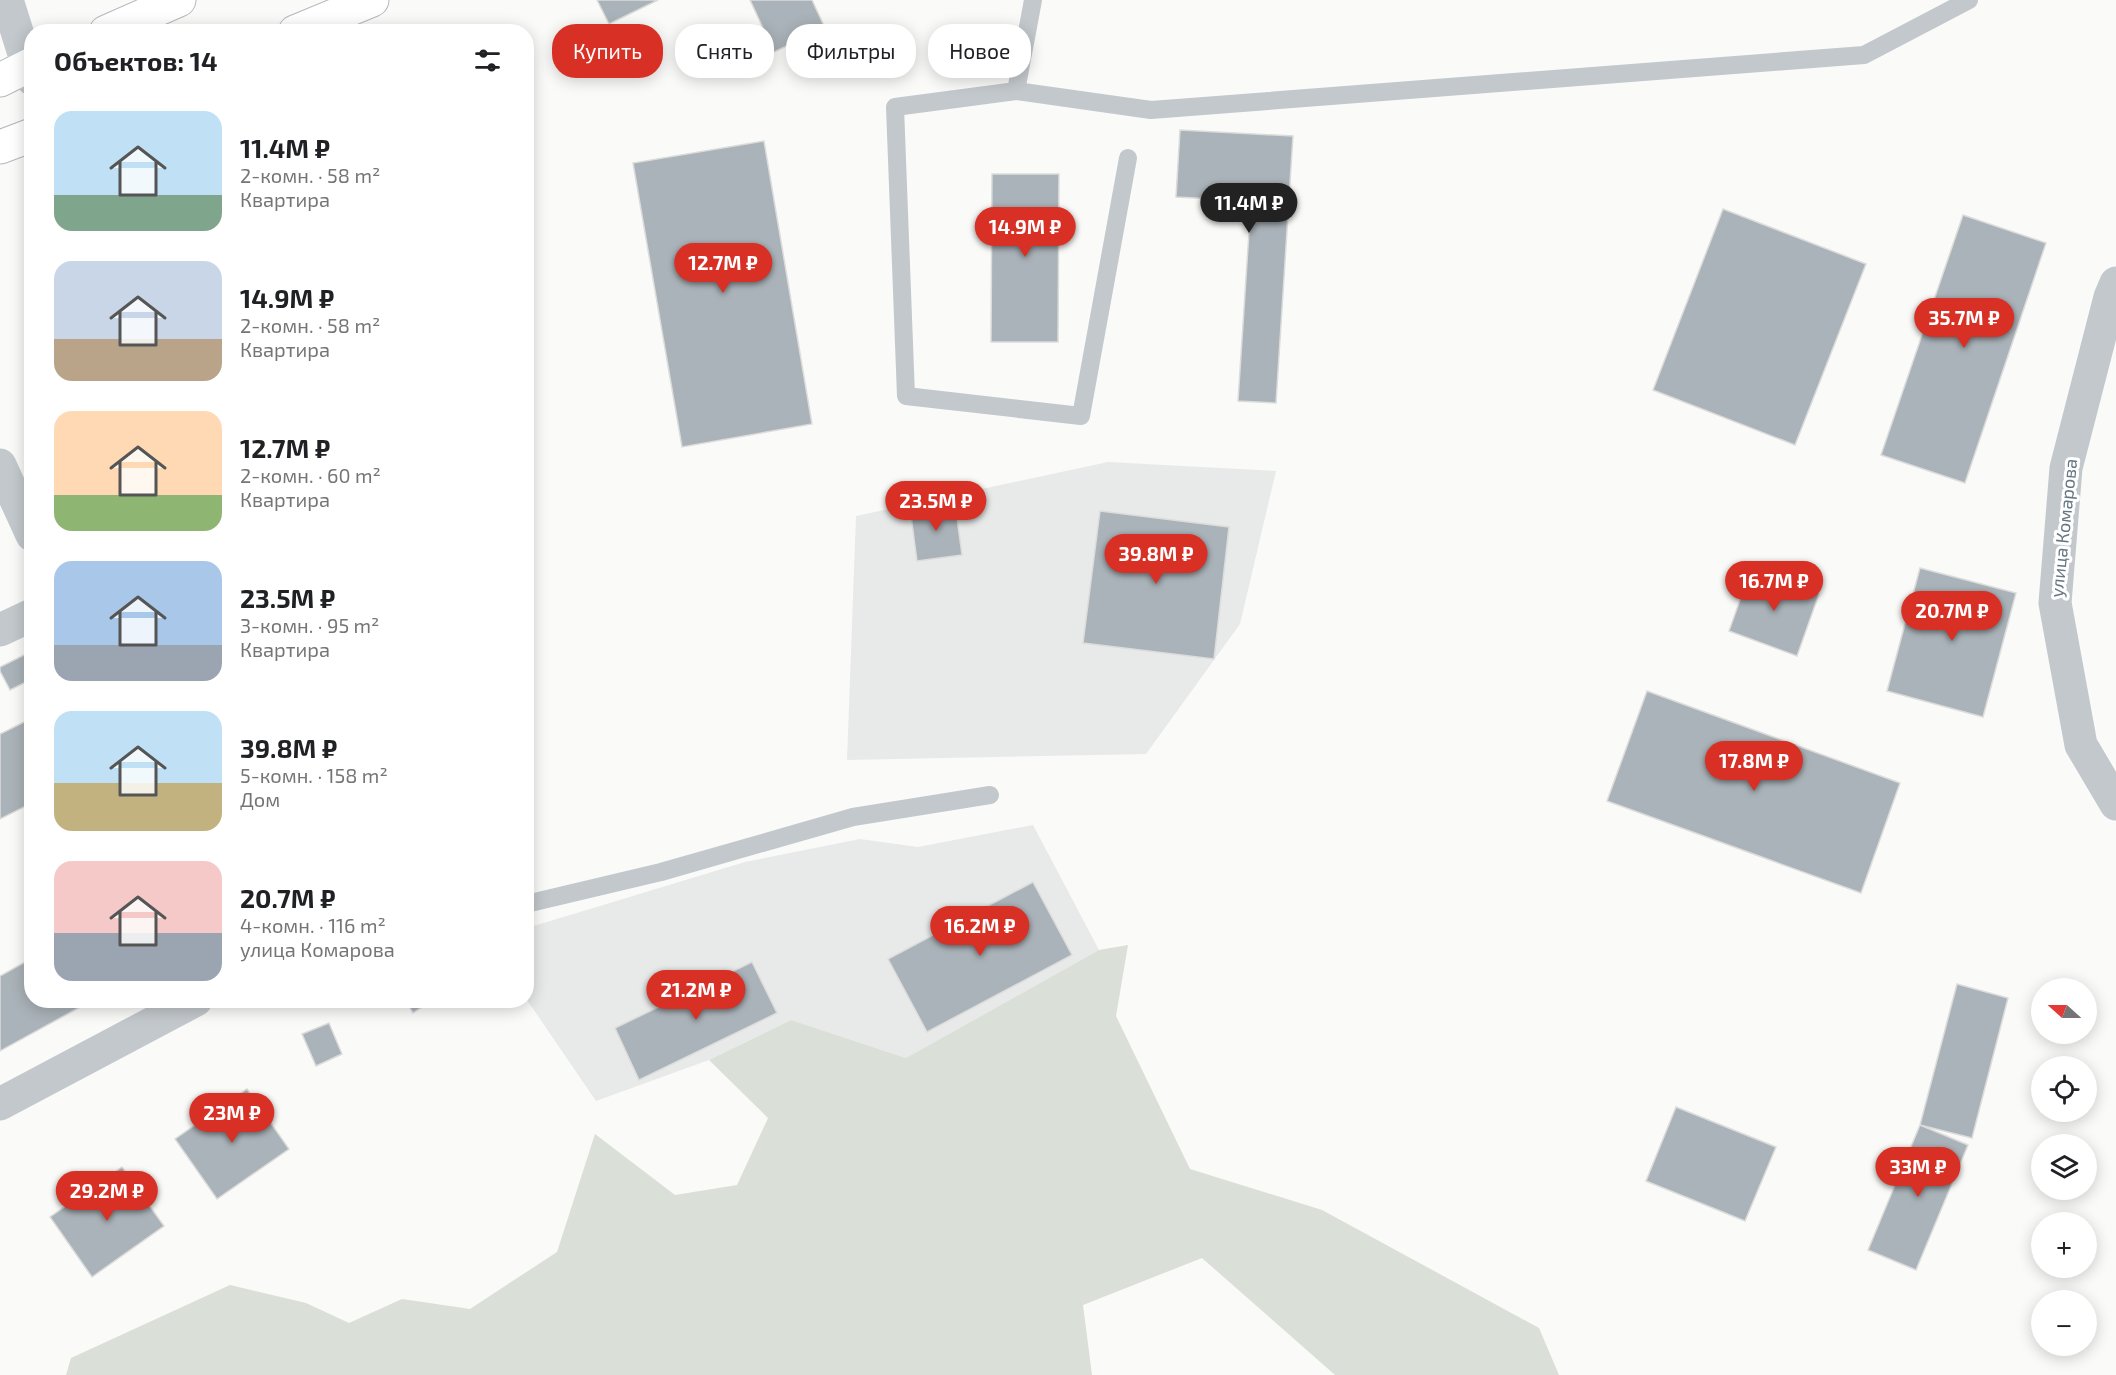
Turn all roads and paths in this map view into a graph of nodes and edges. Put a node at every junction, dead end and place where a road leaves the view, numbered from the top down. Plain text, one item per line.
1 (7, 0) edge
2 (179, 0) edge
3 (372, 0) edge
4 (1034, 0) edge
5 (1969, 0) edge
6 (124, 24) edge
7 (314, 24) edge
8 (23, 72) edge
9 (1016, 92) junction
10 (24, 138) edge
11 (0, 147) edge
12 (1128, 158) dead end
13 (2116, 283) edge
14 (0, 465) edge
15 (24, 518) edge
16 (24, 619) edge
17 (0, 630) edge
18 (990, 795) dead end
19 (2116, 804) edge
20 (534, 902) edge
21 (181, 1008) edge
22 (0, 1104) edge

1 - 8 street
2 - 6 highway
3 - 7 highway
4 - 9 lane
5 - 9 lane
9 - 12 lane
10 - 11 highway
13 - 19 street, улица Комарова
14 - 15 street
16 - 17 street
18 - 20 lane
21 - 22 street

